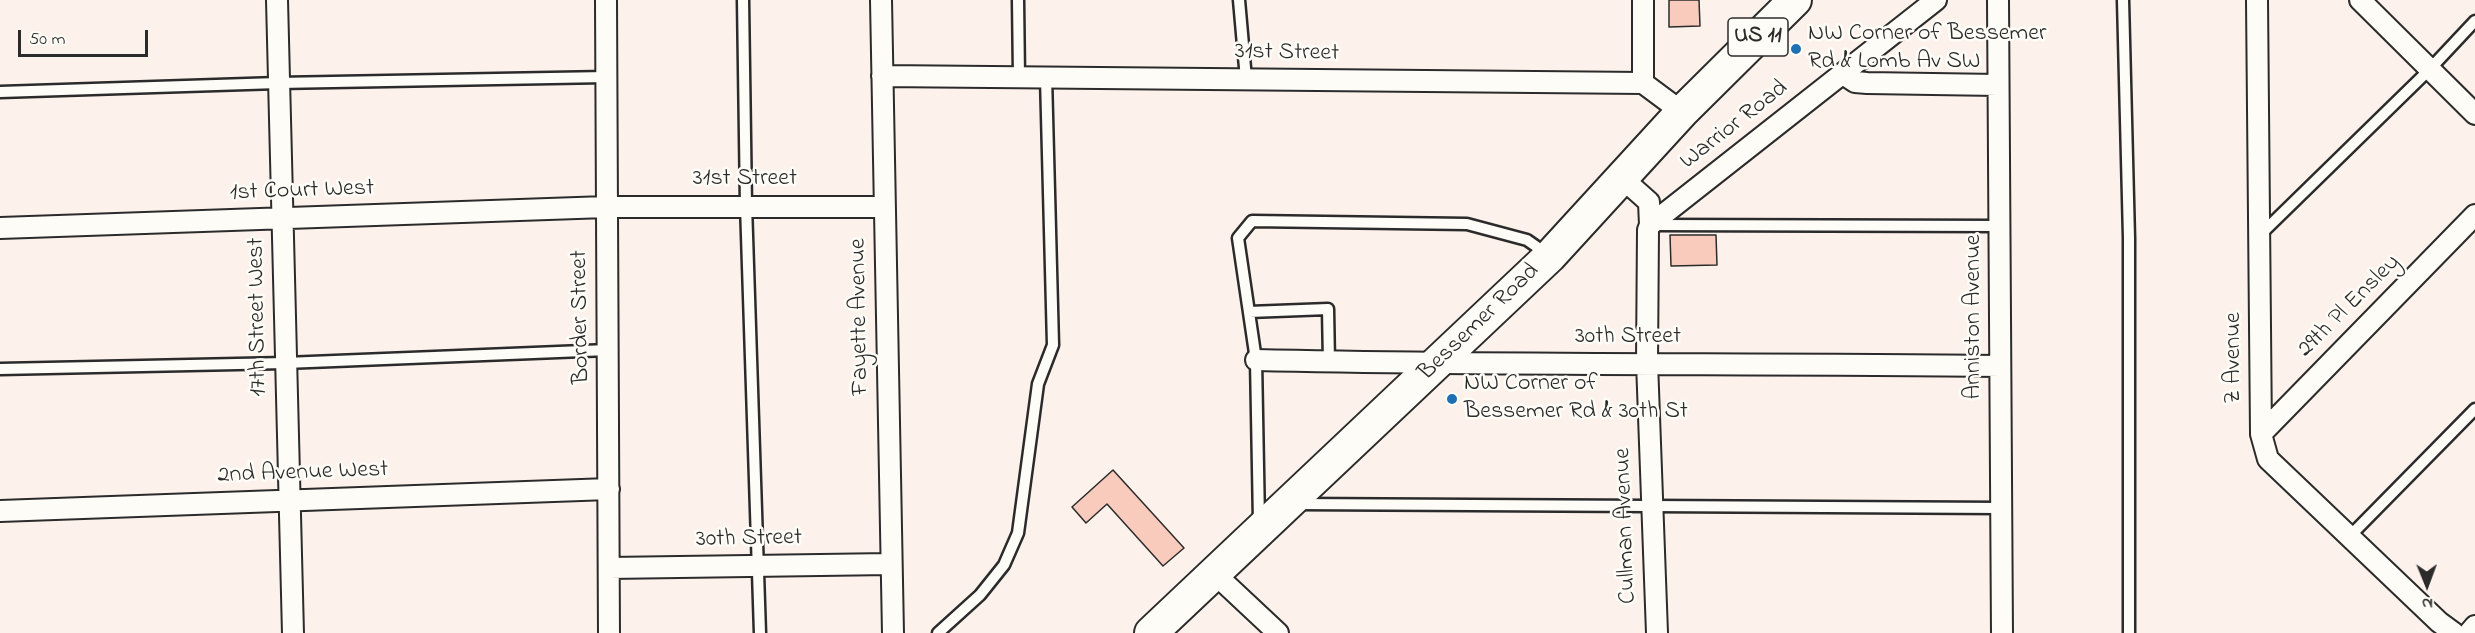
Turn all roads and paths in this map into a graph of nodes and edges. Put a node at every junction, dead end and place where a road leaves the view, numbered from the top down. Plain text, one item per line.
1 (277, 0) edge
2 (606, 0) edge
3 (743, 0) edge
4 (881, 0) edge
5 (1018, 0) edge
6 (1239, 0) edge
7 (1643, 0) edge
8 (1795, 0) edge
9 (1936, 0) edge
10 (1998, 0) edge
11 (2123, 0) edge
12 (2257, 0) edge
13 (2360, 0) edge
14 (2475, 21) edge
15 (2429, 70) junction
16 (1843, 74) junction
17 (882, 76) junction
18 (1019, 76) junction
19 (606, 77) junction
20 (1046, 77) junction
21 (1246, 79) junction
22 (278, 83) junction
23 (1643, 84) junction
24 (1998, 85) junction
25 (0, 92) edge
26 (1682, 112) junction
27 (2475, 114) edge
28 (1622, 178) junction
29 (746, 205) junction
30 (606, 207) junction
31 (884, 207) junction
32 (2475, 215) edge
33 (283, 219) junction
34 (1650, 225) junction
35 (2000, 226) junction
36 (0, 228) edge
37 (2260, 235) junction
38 (1550, 256) junction
39 (1249, 312) junction
40 (608, 350) junction
41 (1256, 360) junction
42 (1329, 362) junction
43 (285, 363) junction
44 (1647, 363) junction
45 (1437, 364) junction
46 (2000, 366) junction
47 (0, 369) edge
48 (2475, 409) edge
49 (2260, 434) junction
50 (609, 489) junction
51 (289, 500) junction
52 (1287, 504) junction
53 (1652, 505) junction
54 (2002, 508) junction
55 (0, 511) edge
56 (1260, 530) junction
57 (2349, 537) junction
58 (890, 564) junction
59 (758, 566) junction
60 (609, 568) junction
61 (1215, 574) junction
62 (2475, 626) edge
63 (293, 633) edge
64 (609, 633) edge
65 (760, 633) edge
66 (893, 633) edge
67 (938, 633) edge
68 (1151, 633) edge
69 (1278, 633) edge
70 (1657, 633) edge
71 (2002, 633) edge
72 (2129, 633) edge
73 (2454, 633) edge
74 (2469, 633) edge

1 - 22 street, 17th Street West
2 - 19 street, Border Street
3 - 29 lane
4 - 17 street, Fayette Avenue
5 - 18 lane
6 - 21 lane
7 - 23 street
8 - 26 main road, Bessemer Road / US 11
9 - 16 street, Warrior Road
10 - 24 street, Anniston Avenue
11 - 72 lane
12 - 37 street, Z Avenue
13 - 15 street
14 - 15 lane
15 - 27 street
15 - 37 lane
16 - 24 street
16 - 34 street, Warrior Road
17 - 18 street, 31st Street
17 - 31 street, Fayette Avenue
18 - 20 street, 31st Street
19 - 22 lane
19 - 30 street, Border Street
20 - 21 street, 31st Street
20 - 67 lane
21 - 23 street, 31st Street
22 - 25 lane
22 - 33 street, 17th Street West
23 - 26 street
24 - 35 street, Anniston Avenue
26 - 28 main road, Bessemer Road / US 11
28 - 34 street, Cullman Avenue
28 - 38 main road, Bessemer Road / US 11
29 - 30 street, 31st Street
29 - 31 street, 31st Street
29 - 59 lane
30 - 33 street, 1st Court West
30 - 40 street, Border Street
31 - 58 street, Fayette Avenue
32 - 49 street, 29th Pl Ensley
33 - 36 street, 1st Court West
33 - 43 street, 17th Street West
34 - 35 lane
34 - 44 street, Cullman Avenue
35 - 46 street, Anniston Avenue
37 - 49 street, Z Avenue
38 - 39 lane
38 - 45 main road, Bessemer Road / US 11
39 - 41 lane
39 - 42 lane
40 - 43 lane
40 - 50 street, Border Street
41 - 42 street, 30th Street
41 - 56 lane
42 - 45 street, 30th Street
43 - 47 lane
43 - 51 street, 17th Street West
44 - 45 street, 30th Street
44 - 46 street, 30th Street
44 - 53 street, Cullman Avenue
45 - 52 main road, Bessemer Road / US 11
46 - 54 street, Anniston Avenue
48 - 57 lane
49 - 57 street, Z Avenue
50 - 51 street, 2nd Avenue West
50 - 60 street, Border Street
51 - 55 street, 2nd Avenue West
51 - 63 street, 17th Street West
52 - 53 lane
52 - 56 main road, Bessemer Road / US 11
53 - 54 lane
53 - 70 street, Cullman Avenue
54 - 71 street, Anniston Avenue
56 - 61 main road, Bessemer Road / US 11
57 - 73 street, Z Avenue
58 - 59 street, 30th Street
58 - 66 street, Fayette Avenue
59 - 60 street, 30th Street
59 - 65 lane
60 - 64 street, Border Street
61 - 68 main road, Bessemer Road / US 11
61 - 69 street
62 - 74 street

